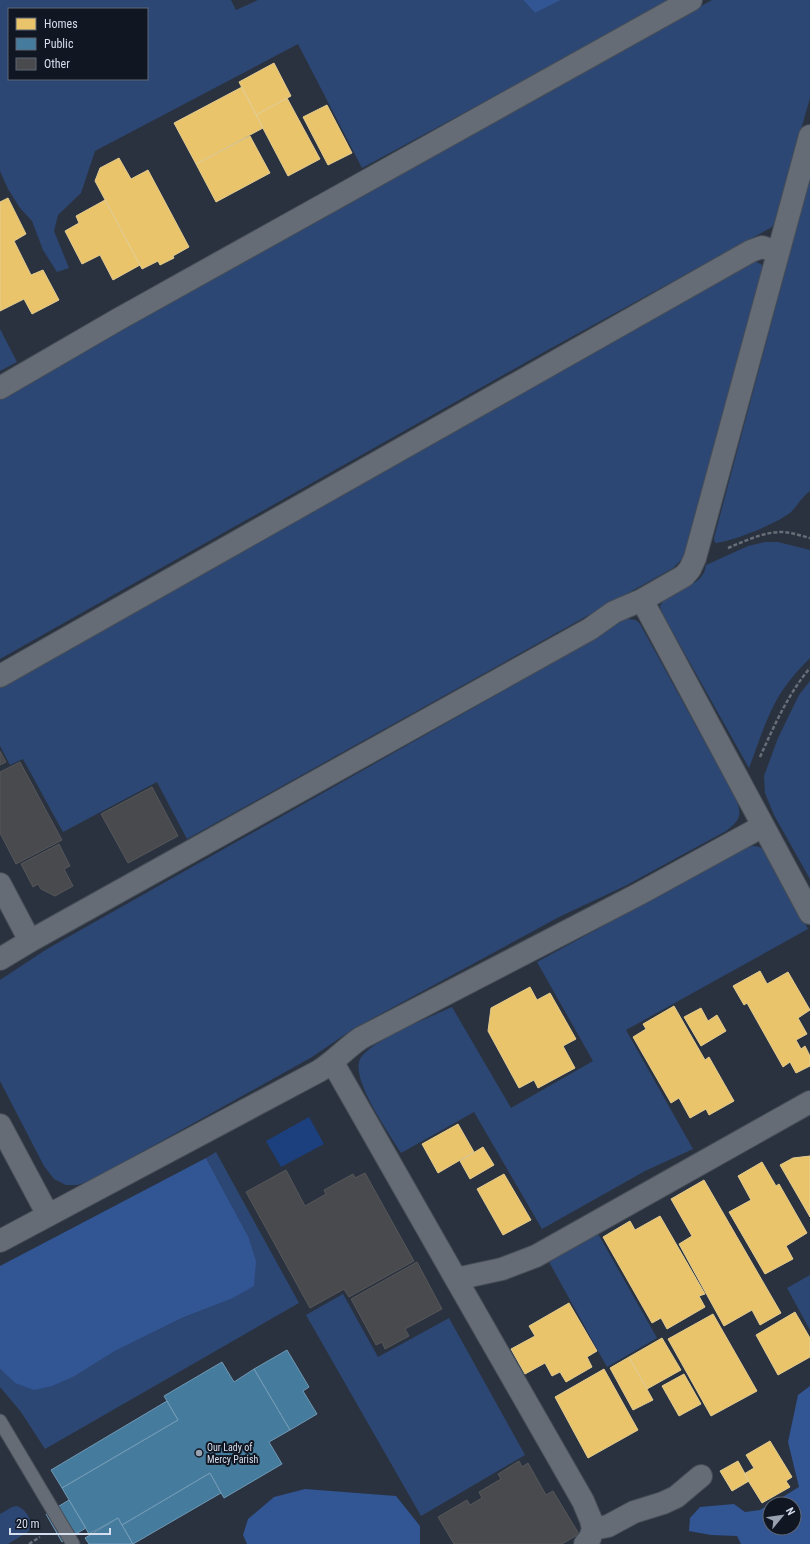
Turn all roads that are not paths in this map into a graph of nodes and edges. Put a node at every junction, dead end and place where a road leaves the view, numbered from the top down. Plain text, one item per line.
1 (691, 0) edge
2 (810, 136) edge
3 (778, 252) junction
4 (0, 388) edge
5 (642, 600) junction
6 (0, 676) edge
7 (763, 826) junction
8 (0, 884) edge
9 (810, 913) edge
10 (30, 941) junction
11 (0, 959) edge
12 (333, 1063) junction
13 (810, 1102) edge
14 (0, 1124) edge
15 (48, 1215) junction
16 (0, 1241) edge
17 (456, 1279) junction
18 (0, 1421) edge
19 (701, 1476) dead end
20 (589, 1537) edge
21 (73, 1544) edge

1 - 4 street
2 - 3 street
3 - 5 street
3 - 6 street
5 - 7 street
5 - 10 street
7 - 9 street
7 - 12 street
8 - 10 street
10 - 11 street
12 - 15 street
12 - 17 street
13 - 17 street
14 - 15 street
15 - 16 street
17 - 20 street
18 - 21 lane
19 - 20 street

